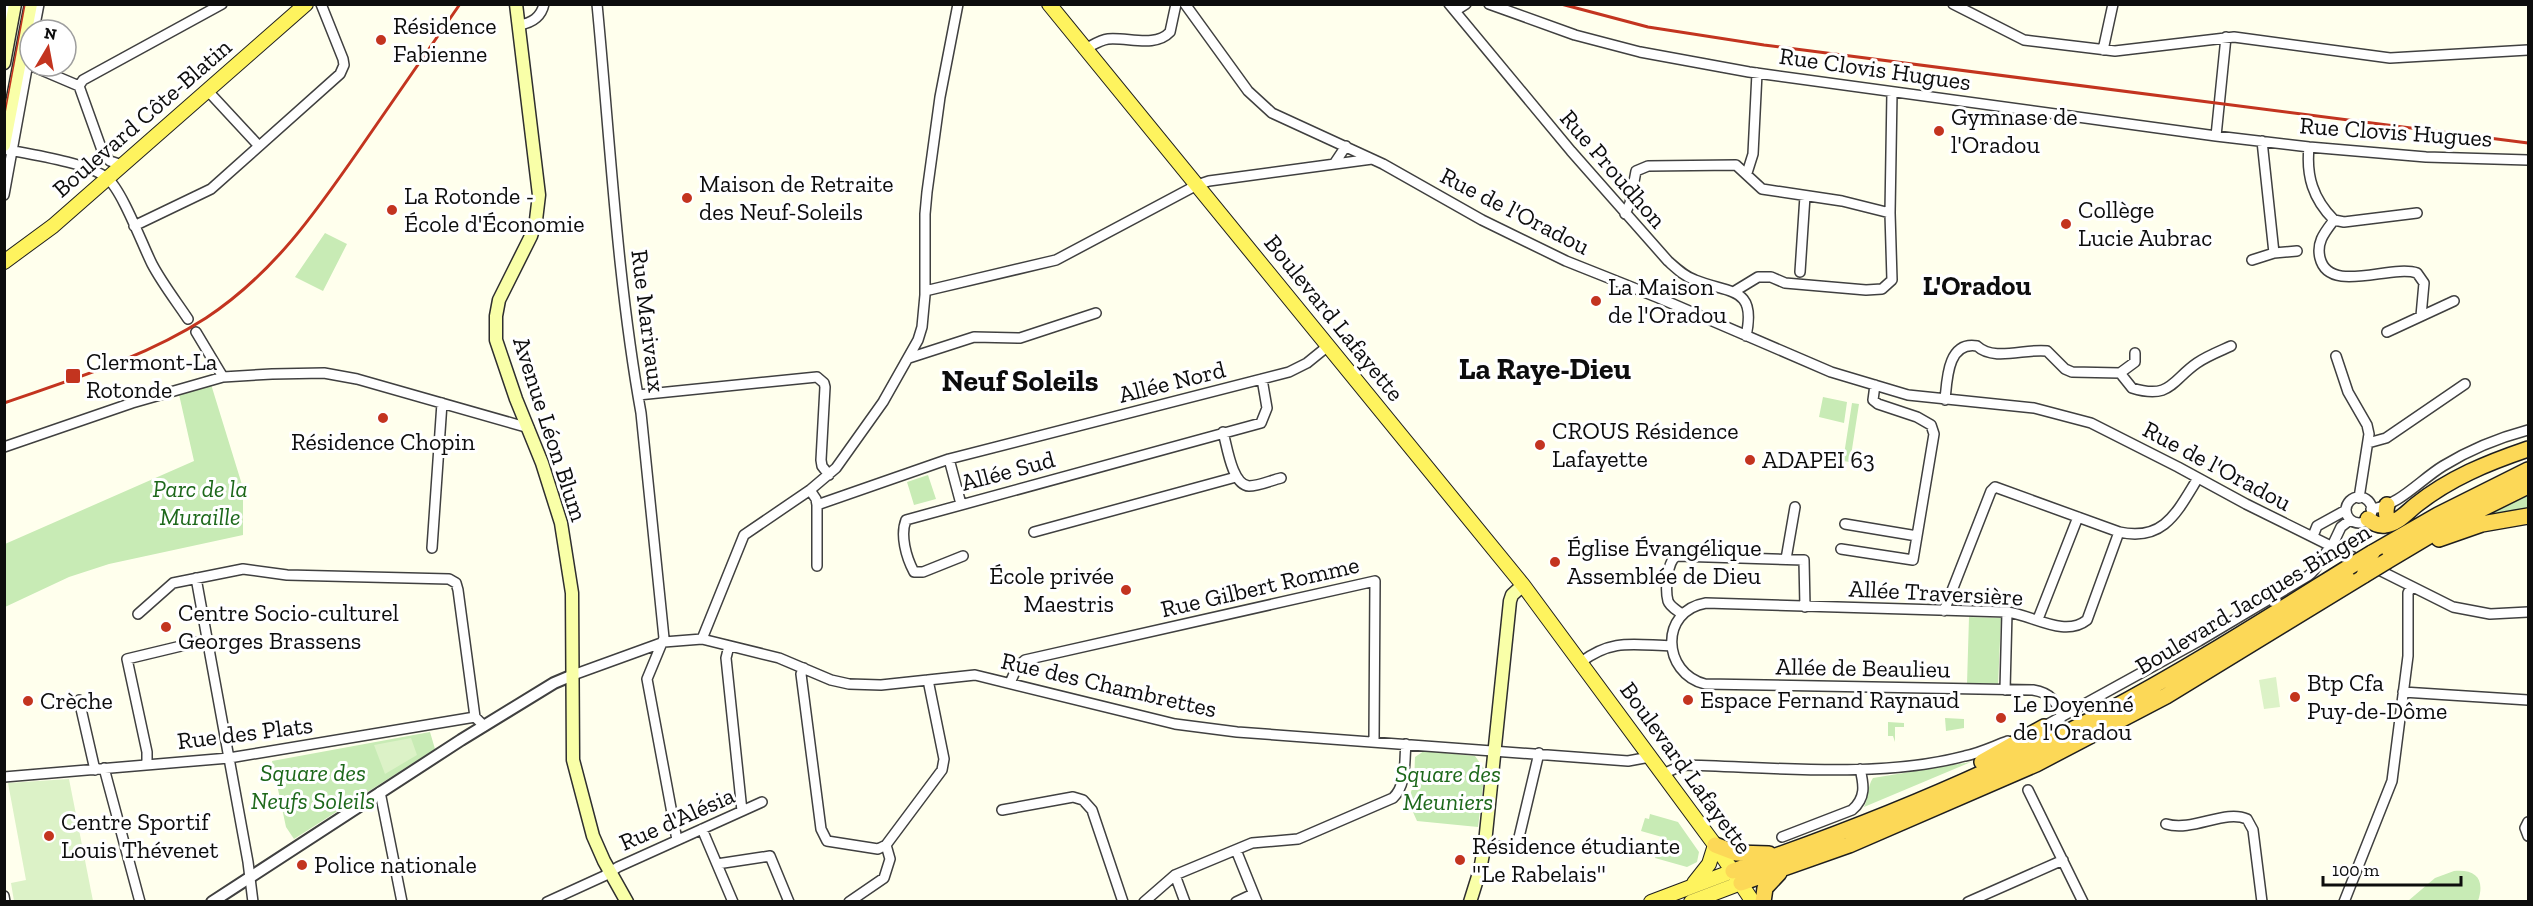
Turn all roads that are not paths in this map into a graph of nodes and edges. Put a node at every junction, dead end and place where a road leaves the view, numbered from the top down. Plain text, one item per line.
1 (8, 4) edge
2 (15, 4) edge
3 (31, 4) edge
4 (222, 4) edge
5 (321, 4) edge
6 (516, 4) edge
7 (544, 4) edge
8 (597, 4) edge
9 (958, 4) edge
10 (1049, 4) edge
11 (1176, 4) edge
12 (1185, 4) edge
13 (1466, 4) edge
14 (1489, 4) edge
15 (1953, 4) edge
16 (2113, 4) edge
17 (298, 7) edge
18 (1452, 8) edge
19 (4, 21) edge
20 (519, 25) junction
21 (2226, 37) junction
22 (1085, 49) junction
23 (2103, 50) junction
24 (2529, 50) edge
25 (4, 63) edge
26 (1756, 73) junction
27 (26, 78) edge
28 (60, 78) edge
29 (79, 86) junction
30 (207, 90) junction
31 (1892, 92) junction
32 (2216, 136) junction
33 (2262, 141) junction
34 (258, 145) junction
35 (1346, 146) junction
36 (2309, 147) junction
37 (7, 148) edge
38 (1371, 159) junction
39 (2529, 160) edge
40 (1334, 164) junction
41 (123, 165) junction
42 (1747, 173) junction
43 (107, 178) junction
44 (1197, 185) junction
45 (4, 195) edge
46 (1805, 196) junction
47 (1890, 213) junction
48 (2417, 213) dead end
49 (1625, 214) junction
50 (2334, 220) junction
51 (134, 225) junction
52 (2297, 251) dead end
53 (2274, 253) junction
54 (2252, 260) dead end
55 (4, 262) edge
56 (1800, 272) dead end
57 (925, 291) junction
58 (1735, 291) junction
59 (2454, 301) dead end
60 (1096, 313) dead end
61 (2421, 316) junction
62 (188, 319) dead end
63 (196, 332) dead end
64 (2387, 332) dead end
65 (1746, 336) junction
66 (1328, 346) junction
67 (2231, 346) dead end
68 (2135, 353) dead end
69 (2336, 356) dead end
70 (909, 358) junction
71 (2120, 373) junction
72 (223, 377) junction
73 (1262, 379) junction
74 (2465, 384) dead end
75 (1875, 385) junction
76 (638, 395) junction
77 (1945, 400) junction
78 (442, 403) junction
79 (529, 428) junction
80 (2529, 430) edge
81 (1223, 432) junction
82 (2368, 443) junction
83 (4, 447) edge
84 (2529, 449) edge
85 (949, 459) junction
86 (2529, 470) edge
87 (829, 475) junction
88 (1236, 477) junction
89 (1281, 478) dead end
90 (2198, 478) junction
91 (2529, 486) edge
92 (810, 490) junction
93 (2359, 498) junction
94 (961, 504) junction
95 (818, 505) junction
96 (2387, 505) junction
97 (1796, 507) dead end
98 (2346, 510) junction
99 (2370, 514) junction
100 (2529, 516) edge
101 (2078, 517) junction
102 (2350, 520) junction
103 (2392, 523) junction
104 (1845, 524) dead end
105 (1034, 532) dead end
106 (2119, 532) junction
107 (1917, 536) junction
108 (2313, 536) junction
109 (2332, 546) junction
110 (432, 548) dead end
111 (1841, 549) dead end
112 (963, 556) dead end
113 (1786, 559) junction
114 (2387, 561) junction
115 (817, 566) dead end
116 (196, 578) junction
117 (1523, 585) junction
118 (2411, 587) junction
119 (1805, 606) junction
120 (1944, 611) junction
121 (2007, 612) junction
122 (2529, 612) edge
123 (138, 614) dead end
124 (1682, 614) junction
125 (2038, 620) junction
126 (702, 639) junction
127 (206, 640) junction
128 (664, 642) junction
129 (729, 646) junction
130 (1672, 646) junction
131 (1581, 662) junction
132 (804, 668) junction
133 (573, 675) junction
134 (928, 680) junction
135 (1010, 683) junction
136 (2005, 690) junction
137 (2403, 692) junction
138 (79, 700) dead end
139 (2529, 700) edge
140 (475, 717) junction
141 (2062, 717) junction
142 (484, 726) junction
143 (2044, 727) junction
144 (1374, 740) junction
145 (1406, 744) junction
146 (1495, 749) junction
147 (1539, 753) junction
148 (1650, 757) junction
149 (229, 759) junction
150 (147, 764) junction
151 (99, 769) junction
152 (1860, 769) junction
153 (1663, 774) junction
154 (4, 777) edge
155 (2028, 790) dead end
156 (380, 792) junction
157 (1936, 792) junction
158 (762, 802) dead end
159 (1002, 810) dead end
160 (742, 811) junction
161 (2529, 822) edge
162 (2166, 824) dead end
163 (702, 829) junction
164 (2529, 836) edge
165 (1782, 837) dead end
166 (677, 840) junction
167 (1485, 843) junction
168 (1715, 844) junction
169 (886, 845) junction
170 (1236, 850) junction
171 (2063, 860) junction
172 (1784, 861) junction
173 (717, 864) junction
174 (609, 872) junction
175 (1175, 875) junction
176 (250, 877) junction
177 (1737, 877) junction
178 (1693, 885) junction
179 (4, 896) edge
180 (1255, 898) edge
181 (1693, 901) edge
182 (6, 902) edge
183 (140, 902) edge
184 (212, 902) edge
185 (253, 902) edge
186 (402, 902) edge
187 (547, 902) edge
188 (627, 902) edge
189 (733, 902) edge
190 (789, 902) edge
191 (849, 902) edge
192 (1123, 902) edge
193 (1144, 902) edge
194 (1185, 902) edge
195 (1236, 902) edge
196 (1470, 902) edge
197 (1651, 902) edge
198 (1709, 902) edge
199 (1753, 902) edge
200 (1763, 902) edge
201 (1968, 902) edge
202 (2083, 902) edge
203 (2262, 902) edge
204 (2344, 902) edge

1 - 19 street
2 - 25 main road
3 - 37 main road
4 - 29 street
5 - 34 street
6 - 20 main road, Avenue Léon Blum
7 - 20 street
8 - 76 street, Rue Marivaux
9 - 57 street
10 - 22 main road, Boulevard Lafayette
11 - 22 street
12 - 35 street, Rue de l'Oradou
13 - 18 street
14 - 26 street, Rue Clovis Hugues
15 - 23 street
16 - 23 street
17 - 30 main road, Boulevard Côte-Blatin
18 - 49 street, Rue Proudhon
20 - 79 main road, Avenue Léon Blum
21 - 23 street
21 - 24 street
21 - 32 street
22 - 44 main road, Boulevard Lafayette
26 - 31 street, Rue Clovis Hugues
26 - 42 street
27 - 37 street
28 - 29 street
29 - 41 street
30 - 34 street
30 - 41 main road, Boulevard Côte-Blatin
31 - 32 street, Rue Clovis Hugues
31 - 47 street
32 - 33 street, Rue Clovis Hugues
33 - 36 street, Rue Clovis Hugues
33 - 53 street
34 - 51 street
35 - 38 street, Rue de l'Oradou
35 - 40 street
36 - 39 street, Rue Clovis Hugues
36 - 50 street
37 - 43 street
37 - 45 street
38 - 40 street
38 - 65 street, Rue de l'Oradou
40 - 44 street
41 - 43 main road, Boulevard Côte-Blatin
42 - 46 street
42 - 49 street
43 - 51 street
43 - 55 main road, Boulevard Côte-Blatin
44 - 57 street
44 - 66 main road, Boulevard Lafayette
46 - 47 street
46 - 56 street
47 - 58 street
48 - 50 street
49 - 58 street, Rue Proudhon
50 - 61 street
51 - 62 street
52 - 53 street
53 - 54 street
57 - 70 street
58 - 65 street
59 - 61 street
60 - 70 street
61 - 64 street
63 - 72 street
65 - 75 street, Rue de l'Oradou
66 - 73 street, Allée Nord
66 - 117 main road, Boulevard Lafayette
67 - 71 street
68 - 71 street
69 - 82 street
70 - 87 street
71 - 77 street
72 - 78 street
72 - 83 street
73 - 81 street, Allée Sud
73 - 85 street, Allée Nord
74 - 82 street
75 - 77 street, Rue de l'Oradou
75 - 107 street
76 - 87 street
76 - 128 street, Rue Marivaux
77 - 90 street, Rue de l'Oradou
78 - 79 street
78 - 110 street
79 - 133 main road, Avenue Léon Blum
80 - 96 street
81 - 88 street
81 - 94 street, Allée Sud
82 - 93 street
84 - 103 highway
85 - 94 street
85 - 95 street, Allée Nord
86 - 157 highway, Boulevard Jacques Bingen, bridge
87 - 92 street
88 - 89 street
88 - 105 street
90 - 106 street
90 - 108 street, Rue de l'Oradou
91 - 114 highway, Boulevard Jacques Bingen
92 - 95 street
92 - 126 street
93 - 98 street
93 - 99 street
94 - 112 street, Allée Sud
95 - 115 street
96 - 99 street
96 - 103 highway
97 - 113 street
98 - 102 street
98 - 108 street
99 - 102 street
99 - 103 highway
100 - 114 highway
101 - 106 street
101 - 120 street
101 - 125 street, Allée Traversière
102 - 109 street
104 - 107 street
106 - 125 street
107 - 111 street
108 - 109 street, Rue de l'Oradou
109 - 118 street, Rue de l'Oradou
109 - 141 street
113 - 119 street
113 - 124 street
114 - 172 highway, Boulevard Jacques Bingen, bridge
116 - 123 street
116 - 127 street
116 - 140 street
117 - 131 main road, Boulevard Lafayette
117 - 146 main road
118 - 122 street, Rue de l'Oradou
118 - 137 street
119 - 120 street, Allée Traversière
119 - 124 street, Allée Traversière
120 - 121 street, Allée Traversière
121 - 125 street, Allée Traversière
121 - 136 street
124 - 130 street
126 - 128 street, Rue des Chambrettes
126 - 129 street, Rue des Chambrettes
127 - 149 street
127 - 150 street
128 - 133 street, Rue des Chambrettes
128 - 166 street
129 - 132 street, Rue des Chambrettes
129 - 160 street
130 - 131 street, Boulevard Lafayette
130 - 136 street, Allée de Beaulieu
131 - 148 main road, Boulevard Lafayette
132 - 134 street, Rue des Chambrettes
132 - 169 street
133 - 142 street
133 - 174 main road, Avenue Léon Blum
134 - 135 street, Rue des Chambrettes
134 - 169 street
135 - 144 street, Rue des Chambrettes
135 - 144 street, Rue Gilbert Romme
136 - 141 street, Allée de Beaulieu
137 - 139 street
137 - 204 street
138 - 151 street
140 - 142 street
140 - 149 street, Rue des Plats
141 - 143 street
142 - 156 street
143 - 152 street
143 - 157 highway
144 - 145 street, Rue des Chambrettes
145 - 146 street, Rue des Chambrettes
145 - 170 street
146 - 147 street, Rue des Chambrettes
146 - 167 main road
147 - 148 street, Rue des Chambrettes
147 - 167 street
148 - 153 main road, Boulevard Lafayette
149 - 150 street, Rue des Plats
149 - 176 street
150 - 151 street, Rue des Plats
151 - 154 street, Rue des Plats
151 - 183 street
152 - 153 street
152 - 165 street
153 - 168 main road, Boulevard Lafayette
155 - 171 street
156 - 176 street
156 - 186 street
157 - 172 highway, Boulevard Jacques Bingen
158 - 160 street, Rue d'Alésia
159 - 192 street
160 - 163 street, Rue d'Alésia
161 - 164 street
162 - 203 street
163 - 166 street, Rue d'Alésia
163 - 173 street
166 - 174 street, Rue d'Alésia
167 - 196 main road
168 - 172 highway
168 - 177 main road, Boulevard Lafayette
168 - 178 main road
169 - 191 street
170 - 175 street
170 - 180 street
171 - 201 street
171 - 202 street
172 - 177 highway, Boulevard Jacques Bingen
172 - 200 highway
173 - 189 street
173 - 190 street
174 - 187 street, Rue d'Alésia
174 - 188 main road, Avenue Léon Blum
175 - 193 street
175 - 194 street
176 - 184 street
176 - 185 street
177 - 178 main road
177 - 181 main road
177 - 199 main road, Boulevard Lafayette
178 - 197 main road
179 - 182 street
180 - 195 street
181 - 198 main road

